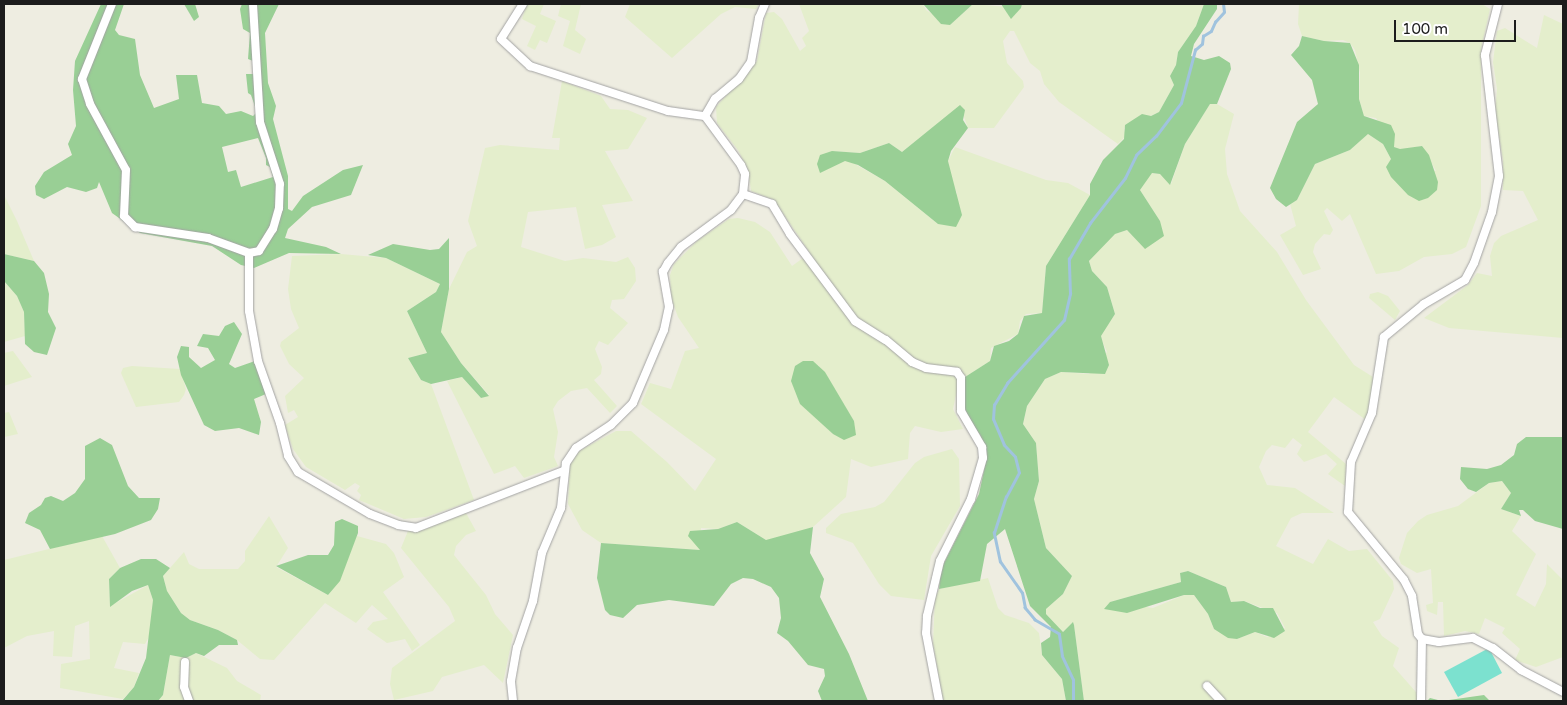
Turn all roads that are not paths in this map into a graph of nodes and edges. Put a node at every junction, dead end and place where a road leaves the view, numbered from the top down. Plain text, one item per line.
1 (112, 4) edge
2 (253, 4) edge
3 (523, 4) edge
4 (765, 4) edge
5 (1498, 4) edge
6 (705, 116) junction
7 (743, 194) junction
8 (248, 253) junction
9 (563, 472) junction
10 (1422, 639) junction
11 (185, 662) dead end
12 (1207, 686) dead end
13 (1563, 692) edge
14 (188, 701) edge
15 (513, 701) edge
16 (939, 701) edge
17 (1221, 701) edge
18 (1422, 701) edge

1 - 8 street
2 - 8 street
3 - 6 street
4 - 6 street
5 - 10 street
6 - 7 street
7 - 9 street
7 - 16 street
8 - 9 street
9 - 15 street
10 - 13 street
10 - 18 street
11 - 14 street
12 - 17 street

